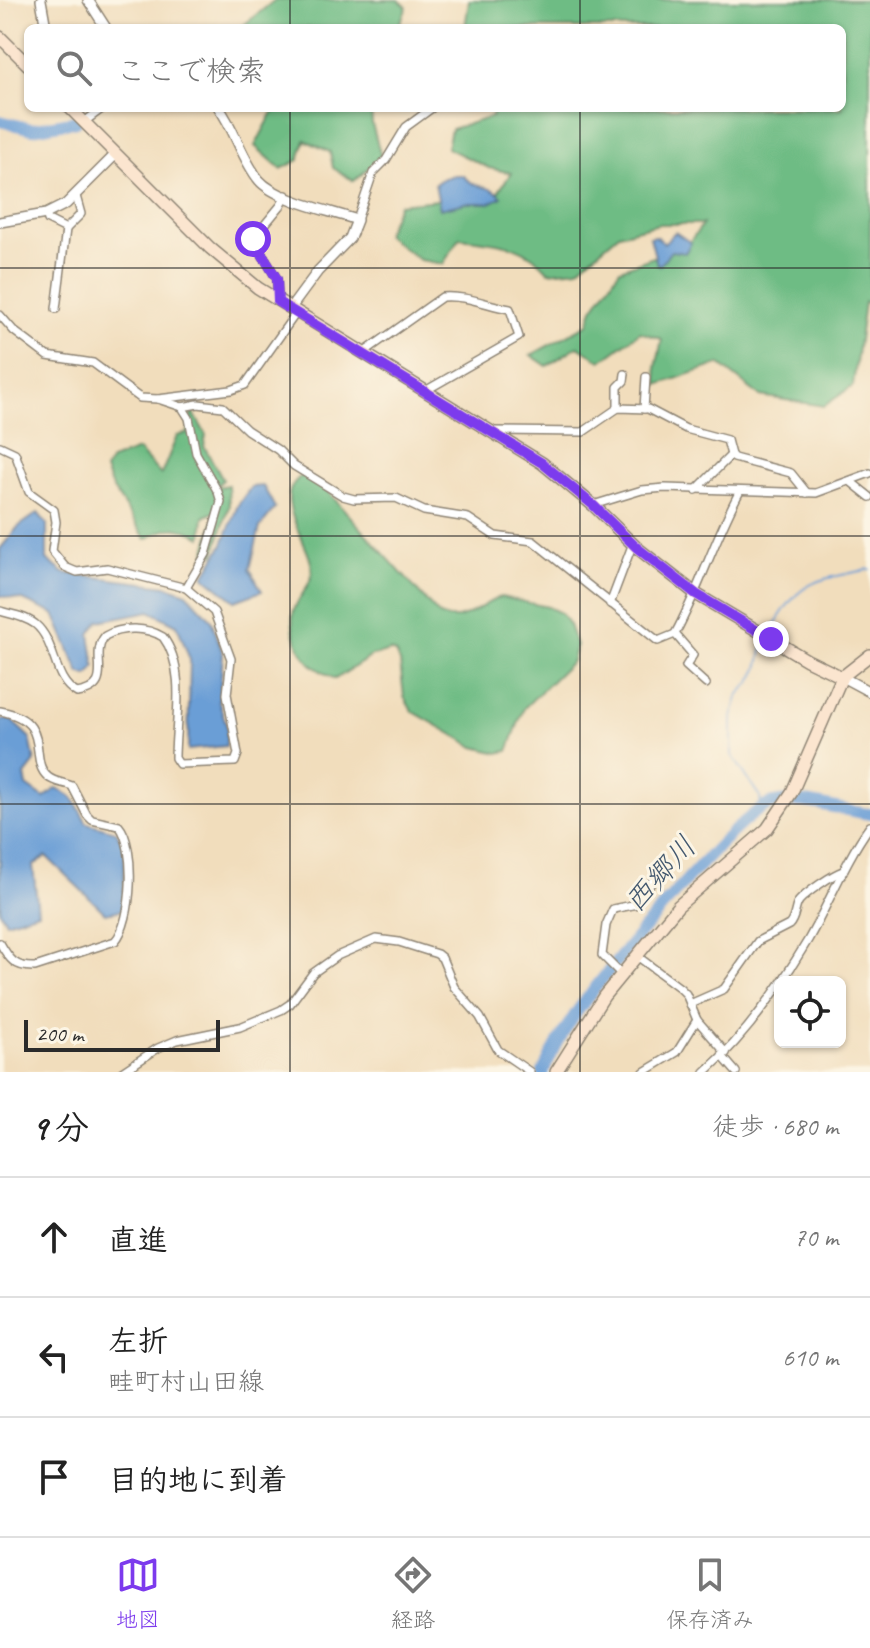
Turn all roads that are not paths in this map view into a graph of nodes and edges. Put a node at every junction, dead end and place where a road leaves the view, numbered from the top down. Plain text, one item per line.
1 (41, 0) edge
2 (88, 0) edge
3 (45, 24) edge
4 (103, 24) edge
5 (0, 37) edge
6 (24, 61) edge
7 (74, 112) edge
8 (98, 112) edge
9 (221, 112) edge
10 (427, 112) edge
11 (84, 122) junction
12 (116, 154) junction
13 (286, 195) junction
14 (76, 196) junction
15 (46, 214) junction
16 (357, 220) junction
17 (0, 222) edge
18 (66, 229) junction
19 (278, 302) junction
20 (56, 309) dead end
21 (293, 311) junction
22 (0, 315) edge
23 (363, 353) junction
24 (625, 374) dead end
25 (646, 377) dead end
26 (425, 391) junction
27 (158, 399) junction
28 (182, 407) junction
29 (618, 408) junction
30 (644, 409) junction
31 (493, 431) junction
32 (0, 446) edge
33 (731, 455) junction
34 (870, 473) edge
35 (850, 481) junction
36 (696, 490) junction
37 (740, 491) junction
38 (807, 493) junction
39 (870, 497) edge
40 (593, 505) junction
41 (633, 543) junction
42 (186, 588) junction
43 (696, 594) junction
44 (610, 604) junction
45 (0, 611) edge
46 (675, 634) junction
47 (870, 655) edge
48 (842, 677) junction
49 (706, 684) dead end
50 (870, 692) edge
51 (0, 711) edge
52 (870, 826) edge
53 (843, 871) junction
54 (653, 880) dead end
55 (0, 943) edge
56 (637, 956) junction
57 (621, 974) junction
58 (690, 1004) junction
59 (697, 1020) junction
60 (725, 1055) junction
61 (122, 1072) edge
62 (530, 1072) edge
63 (556, 1072) edge
64 (644, 1072) edge
65 (705, 1072) edge
66 (736, 1072) edge

1 - 3 street
2 - 4 street
5 - 6 main road
7 - 11 main road
8 - 11 street
9 - 13 street
10 - 16 street
11 - 12 main road
12 - 14 street
12 - 19 main road
13 - 16 street
13 - 19 street
14 - 15 street
14 - 18 street
15 - 17 street
15 - 18 street
16 - 21 street
18 - 20 street
19 - 21 main road
21 - 23 main road
21 - 27 street
22 - 27 street
23 - 26 main road
23 - 26 street
24 - 29 street
25 - 30 street
26 - 31 main road
27 - 28 street
28 - 42 street
28 - 44 street
29 - 30 street
29 - 31 street
30 - 33 street
31 - 40 main road
32 - 42 street
33 - 36 street
33 - 38 street
34 - 35 street
35 - 38 street
35 - 39 street
36 - 37 street
36 - 40 street
37 - 38 street
37 - 43 street
40 - 41 main road
41 - 43 main road
41 - 44 street
42 - 45 street
43 - 46 street
43 - 48 main road
44 - 46 street
46 - 49 street
47 - 48 main road
48 - 50 street
48 - 56 main road
51 - 55 street
52 - 53 street
53 - 58 street
53 - 60 street
54 - 57 street
56 - 57 main road
56 - 58 street
57 - 63 main road
58 - 59 street
59 - 60 street
59 - 64 street
60 - 65 street
60 - 66 street
61 - 62 street

